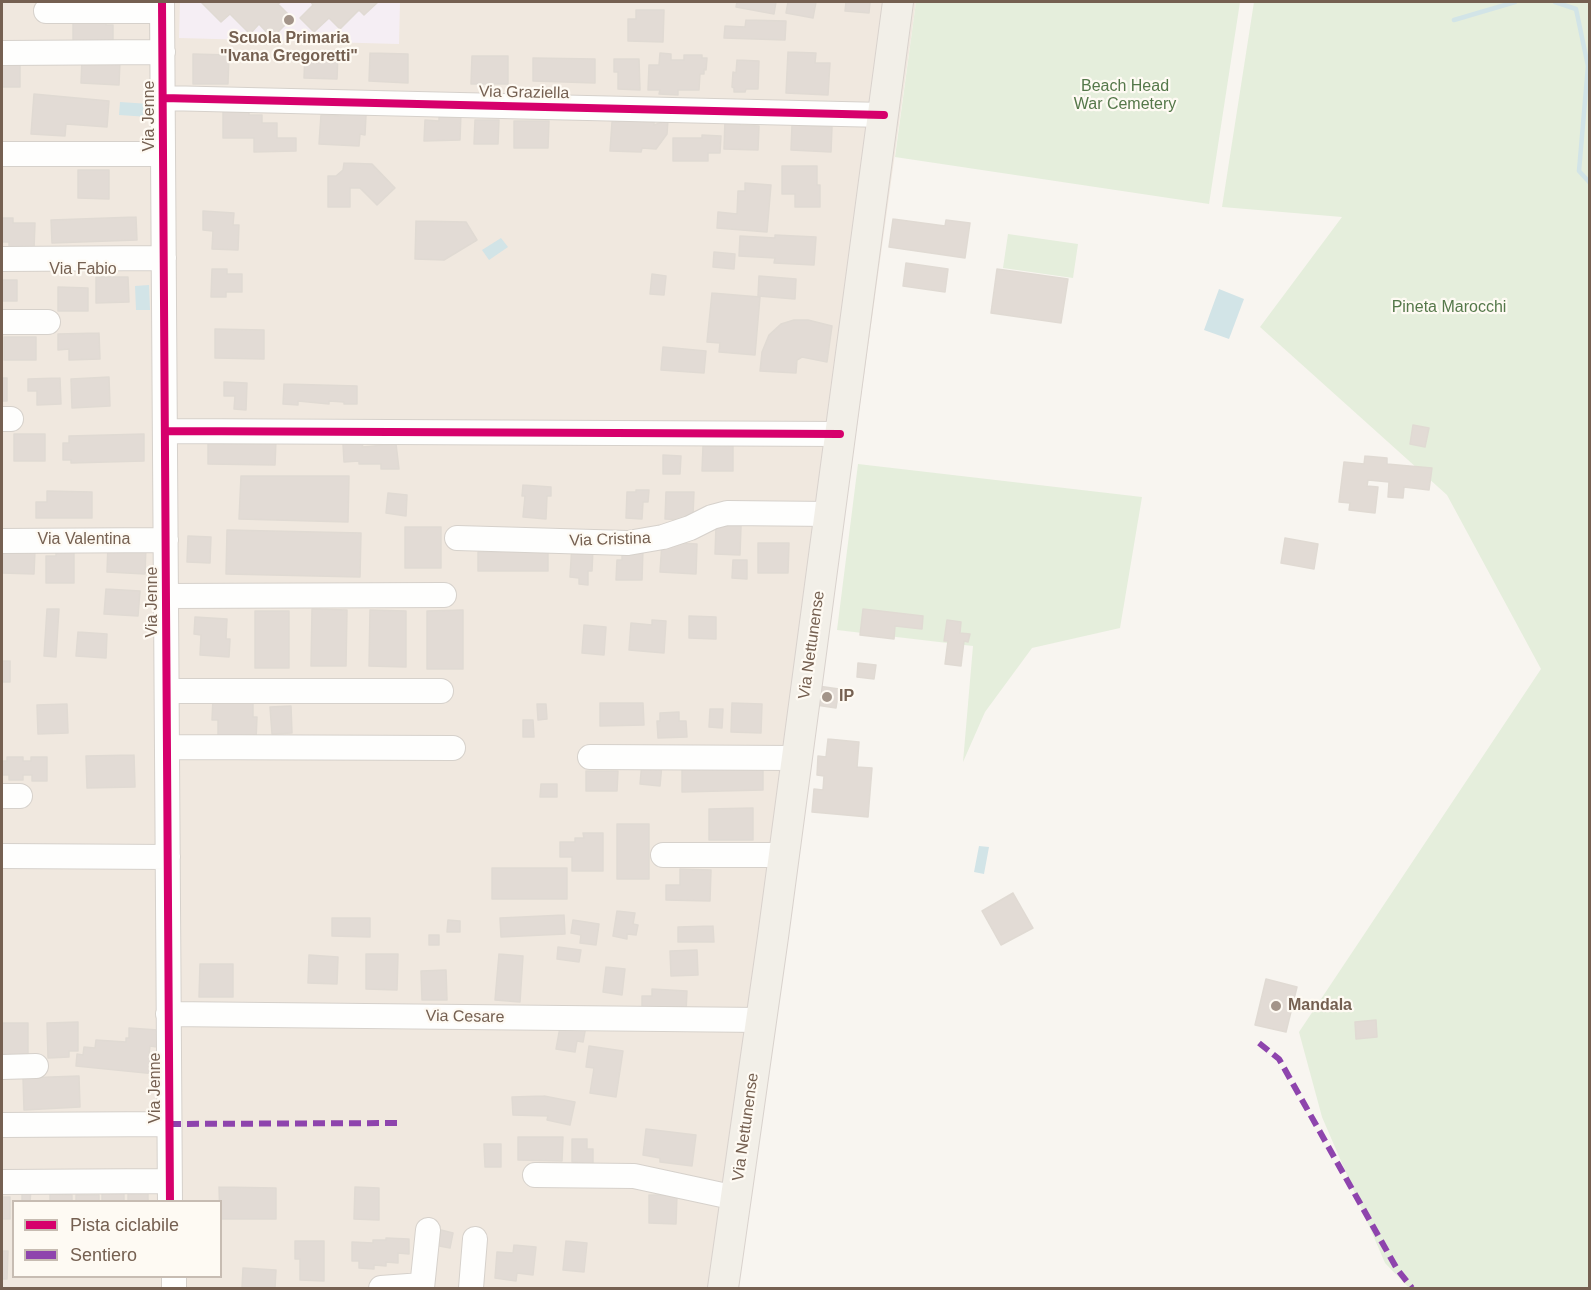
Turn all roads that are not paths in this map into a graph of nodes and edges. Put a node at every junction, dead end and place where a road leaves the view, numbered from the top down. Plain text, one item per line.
1 (898, 2) edge
2 (162, 6) edge
3 (46, 11) dead end
4 (163, 52) junction
5 (2, 53) edge
6 (163, 98) junction
7 (884, 115) junction
8 (2, 154) edge
9 (163, 154) junction
10 (2, 259) edge
11 (164, 264) junction
12 (2, 271) edge
13 (2, 322) edge
14 (48, 322) dead end
15 (165, 431) junction
16 (840, 434) junction
17 (830, 514) junction
18 (458, 538) dead end
19 (166, 540) junction
20 (2, 541) edge
21 (444, 595) dead end
22 (166, 596) junction
23 (167, 690) junction
24 (441, 692) dead end
25 (167, 747) junction
26 (453, 748) dead end
27 (590, 757) dead end
28 (797, 758) junction
29 (663, 855) dead end
30 (784, 855) junction
31 (2, 856) edge
32 (168, 857) junction
33 (168, 1014) junction
34 (761, 1020) junction
35 (36, 1066) dead end
36 (2, 1067) edge
37 (169, 1124) junction
38 (2, 1125) edge
39 (535, 1175) dead end
40 (2, 1182) edge
41 (170, 1191) edge
42 (736, 1198) junction
43 (428, 1230) dead end
44 (475, 1239) dead end
45 (422, 1287) edge
46 (381, 1288) edge
47 (471, 1288) edge
48 (723, 1288) edge

1 - 7 main road, Via Nettunense
2 - 3 street
2 - 4 street, Via Jenne
4 - 5 street
4 - 6 street, Via Jenne
6 - 7 street, Via Graziella
6 - 9 street, Via Jenne
7 - 16 main road, Via Nettunense
8 - 9 street
9 - 11 street, Via Jenne
10 - 11 street
11 - 12 street, Via Fabio
11 - 15 street, Via Jenne
13 - 14 street
15 - 16 street
15 - 19 street, Via Jenne
16 - 17 main road, Via Nettunense
17 - 18 street, Via Cristina
17 - 28 main road, Via Nettunense
19 - 20 street, Via Valentina
19 - 22 street, Via Jenne
21 - 22 street
22 - 23 street, Via Jenne
23 - 24 street
23 - 25 street, Via Jenne
25 - 26 street
25 - 32 street, Via Jenne
27 - 28 street
28 - 30 main road, Via Nettunense
29 - 30 street
30 - 34 main road, Via Nettunense
31 - 32 street
32 - 33 street, Via Jenne
33 - 34 street, Via Cesare
33 - 37 street, Via Jenne
34 - 42 main road, Via Nettunense
35 - 36 street
37 - 38 street
37 - 41 street, Via Jenne
39 - 42 street
40 - 41 street
42 - 48 main road, Via Nettunense
43 - 45 street
44 - 47 street
45 - 46 street

